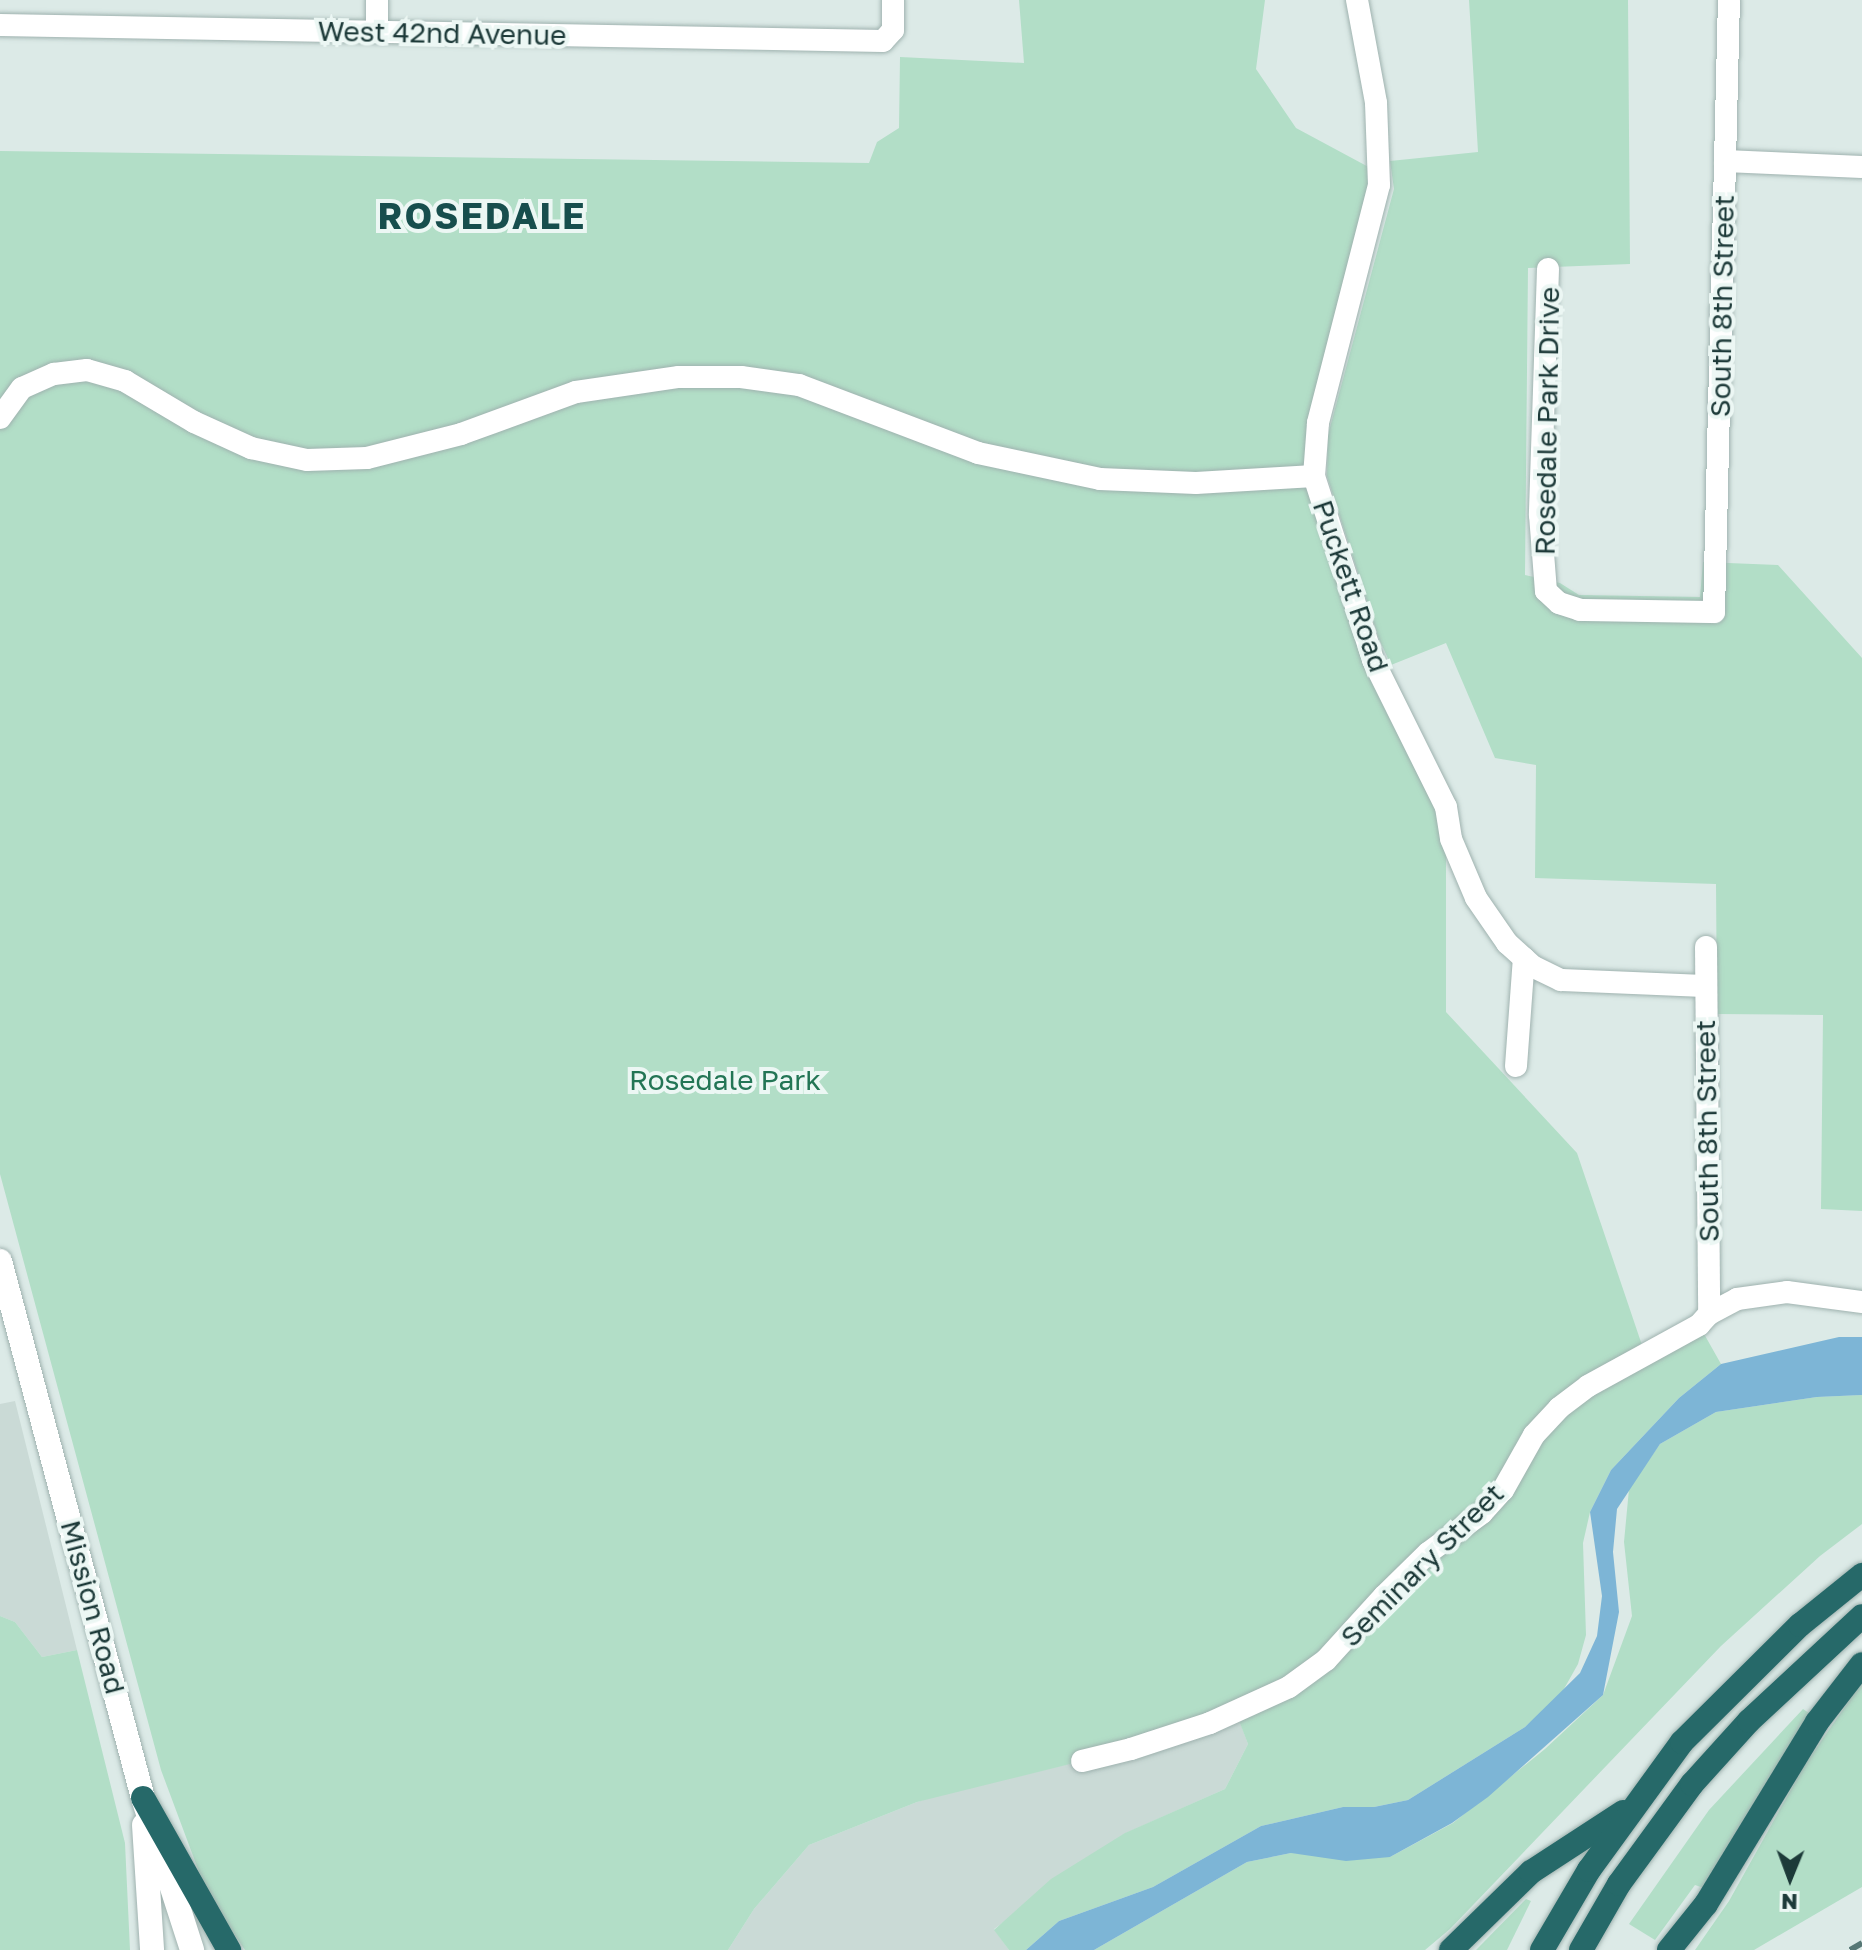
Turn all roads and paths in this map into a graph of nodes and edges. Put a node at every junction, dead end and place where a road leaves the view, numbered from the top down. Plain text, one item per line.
1 (377, 0) edge
2 (893, 0) edge
3 (1357, 0) edge
4 (1729, 0) edge
5 (0, 25) edge
6 (377, 32) junction
7 (1725, 161) junction
8 (1862, 167) edge
9 (1548, 269) dead end
10 (0, 418) edge
11 (1314, 476) junction
12 (1714, 612) joint
13 (1706, 947) dead end
14 (1524, 958) junction
15 (1705, 986) junction
16 (1516, 1066) dead end
17 (0, 1261) edge
18 (1862, 1302) edge
19 (1709, 1314) junction
20 (1853, 1581) edge
21 (1862, 1616) edge
22 (1862, 1664) edge
23 (1082, 1761) dead end
24 (143, 1798) junction
25 (1635, 1804) junction
26 (152, 1950) edge
27 (192, 1950) edge
28 (229, 1950) edge
29 (1451, 1950) edge
30 (1542, 1950) edge
31 (1581, 1950) edge
32 (1669, 1950) edge

1 - 6 street
2 - 6 street, West 42nd Avenue
3 - 11 street, Puckett Road
4 - 7 street, South 8th Street
5 - 6 street, West 42nd Avenue
7 - 8 street
7 - 12 street, South 8th Street
9 - 12 street, Rosedale Park Drive
10 - 11 street
11 - 14 street, Puckett Road
13 - 15 street, South 8th Street
14 - 15 street, Puckett Road
14 - 16 street
15 - 19 street, South 8th Street
17 - 24 main road, Mission Road
18 - 19 street, Seminary Street
19 - 23 street, Seminary Street
20 - 25 highway
21 - 31 highway
22 - 32 highway
24 - 26 main road
24 - 27 main road, Mission Road
24 - 28 highway
25 - 29 highway
25 - 30 highway

